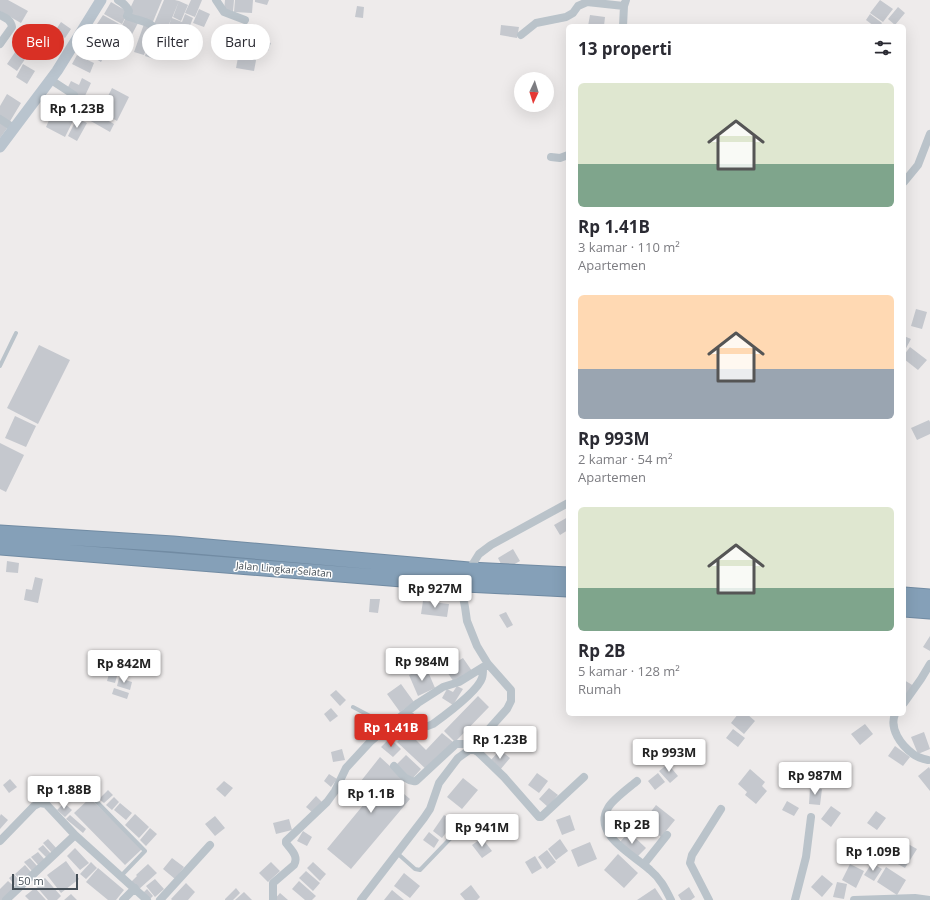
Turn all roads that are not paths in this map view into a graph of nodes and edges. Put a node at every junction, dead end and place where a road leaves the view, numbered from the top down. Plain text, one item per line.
1 (101, 0) edge
2 (118, 0) edge
3 (216, 0) edge
4 (625, 3) edge
5 (0, 15) edge
6 (245, 20) dead end
7 (150, 24) edge
8 (623, 24) edge
9 (521, 36) dead end
10 (0, 44) edge
11 (51, 80) junction
12 (74, 95) dead end
13 (0, 119) edge
14 (14, 128) junction
15 (930, 134) edge
16 (0, 148) edge
17 (566, 156) edge
18 (552, 157) dead end
19 (906, 180) edge
20 (16, 333) dead end
21 (0, 366) edge
22 (566, 504) edge
23 (0, 533) edge
24 (0, 547) edge
25 (566, 575) edge
26 (467, 577) junction
27 (566, 589) edge
28 (930, 598) edge
29 (906, 602) edge
30 (930, 611) edge
31 (930, 664) edge
32 (486, 666) junction
33 (906, 700) edge
34 (353, 707) dead end
35 (407, 712) junction
36 (895, 716) edge
37 (389, 726) junction
38 (472, 748) junction
39 (928, 760) dead end
40 (394, 766) dead end
41 (584, 777) dead end
42 (637, 781) dead end
43 (97, 802) dead end
44 (721, 809) dead end
45 (811, 818) dead end
46 (469, 819) dead end
47 (75, 834) junction
48 (667, 836) dead end
49 (0, 841) edge
50 (210, 844) dead end
51 (397, 853) junction
52 (644, 864) junction
53 (122, 876) junction
54 (135, 888) junction
55 (164, 899) edge
56 (6, 900) edge
57 (123, 900) edge
58 (147, 900) edge
59 (273, 900) edge
60 (361, 900) edge
61 (671, 900) edge
62 (709, 900) edge
63 (795, 900) edge
64 (854, 900) edge
65 (930, 900) edge

1 - 11 street
2 - 7 street
3 - 6 street
4 - 8 street
4 - 9 street
5 - 10 street
11 - 12 street
11 - 14 street
13 - 14 street
14 - 16 street
15 - 19 street
17 - 18 street
20 - 21 lane
22 - 26 street
23 - 26 highway, Jalan Lingkar Selatan
24 - 26 highway, Jalan Lingkar Selatan
25 - 26 highway, Jalan Lingkar Selatan
26 - 27 highway, Jalan Lingkar Selatan
26 - 32 street
28 - 29 highway
29 - 30 highway
31 - 33 street
32 - 35 street
32 - 35 street
32 - 38 street
34 - 37 lane
35 - 37 street
36 - 39 street
37 - 59 street
38 - 40 street
38 - 41 street
38 - 51 street
42 - 52 street
43 - 53 lane
44 - 62 street
45 - 63 street
46 - 51 lane
47 - 49 street
47 - 53 street
47 - 56 street
48 - 52 street
50 - 55 street
51 - 60 street
52 - 61 street
53 - 54 street
54 - 57 street
54 - 58 street
64 - 65 street

